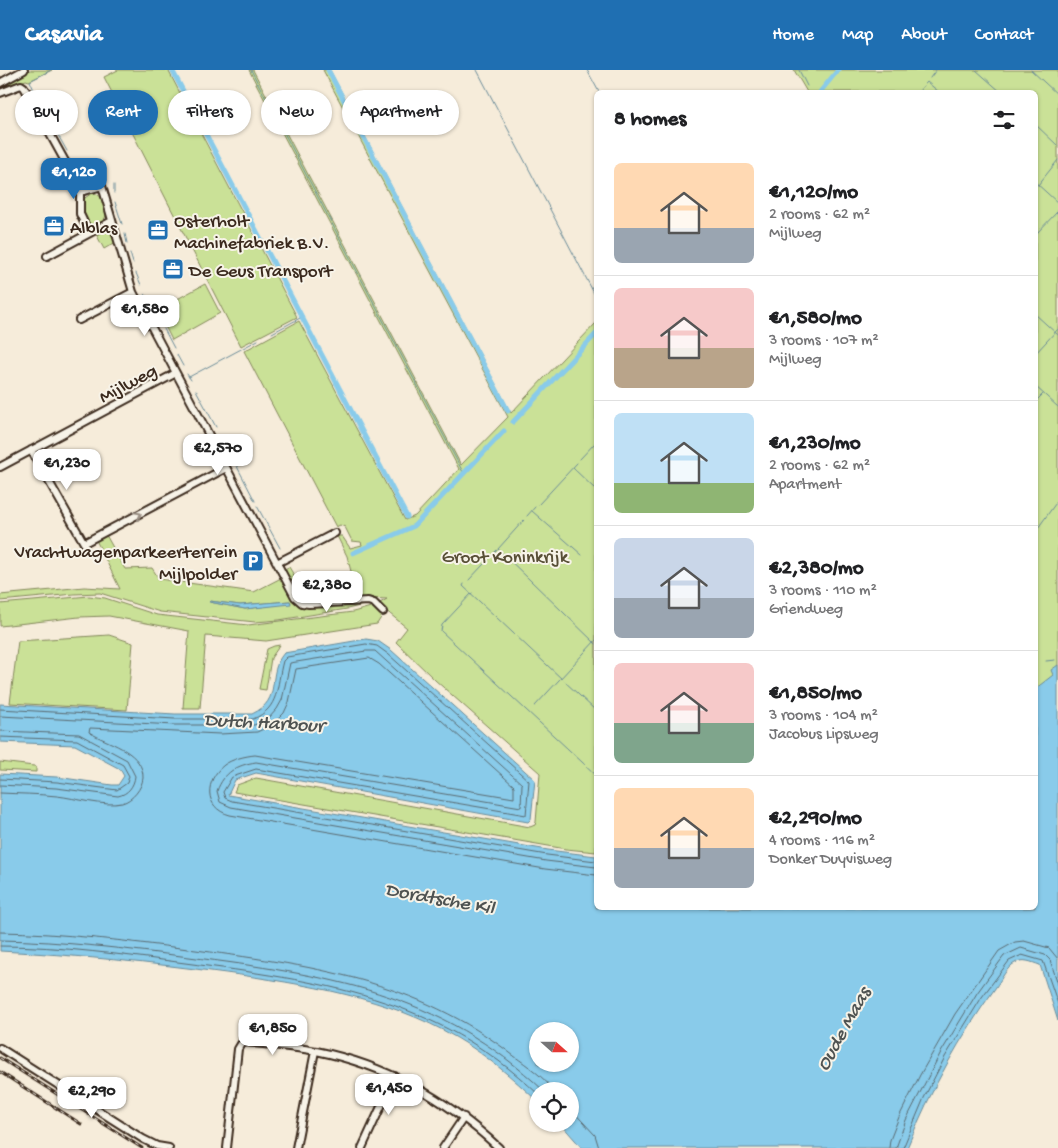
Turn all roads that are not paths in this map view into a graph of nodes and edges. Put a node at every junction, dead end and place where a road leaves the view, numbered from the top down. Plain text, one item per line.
1 (24, 70) edge
2 (0, 83) edge
3 (0, 93) edge
4 (80, 190) junction
5 (112, 220) junction
6 (89, 233) junction
7 (46, 256) dead end
8 (133, 292) junction
9 (80, 320) dead end
10 (176, 373) junction
11 (31, 450) junction
12 (0, 466) edge
13 (226, 468) junction
14 (335, 533) dead end
15 (277, 563) junction
16 (383, 612) dead end
17 (0, 1048) edge
18 (315, 1051) junction
19 (395, 1076) junction
20 (464, 1117) junction
21 (169, 1148) edge
22 (227, 1148) edge
23 (296, 1148) edge
24 (362, 1148) edge
25 (443, 1148) edge
26 (499, 1148) edge

1 - 2 street
3 - 4 street
4 - 5 street, Mijlweg
4 - 6 street
5 - 6 street
5 - 8 street, Mijlweg
6 - 7 street
8 - 9 street
8 - 10 street, Mijlweg
10 - 11 street, Mijlweg
10 - 13 street
11 - 12 street, Mijlweg
11 -> 13 street
13 - 15 street
14 - 15 street
15 - 16 street
17 - 21 street
18 - 19 street
18 - 22 street
18 - 23 street
19 - 20 street
19 - 24 street
20 - 25 street
20 - 26 street

